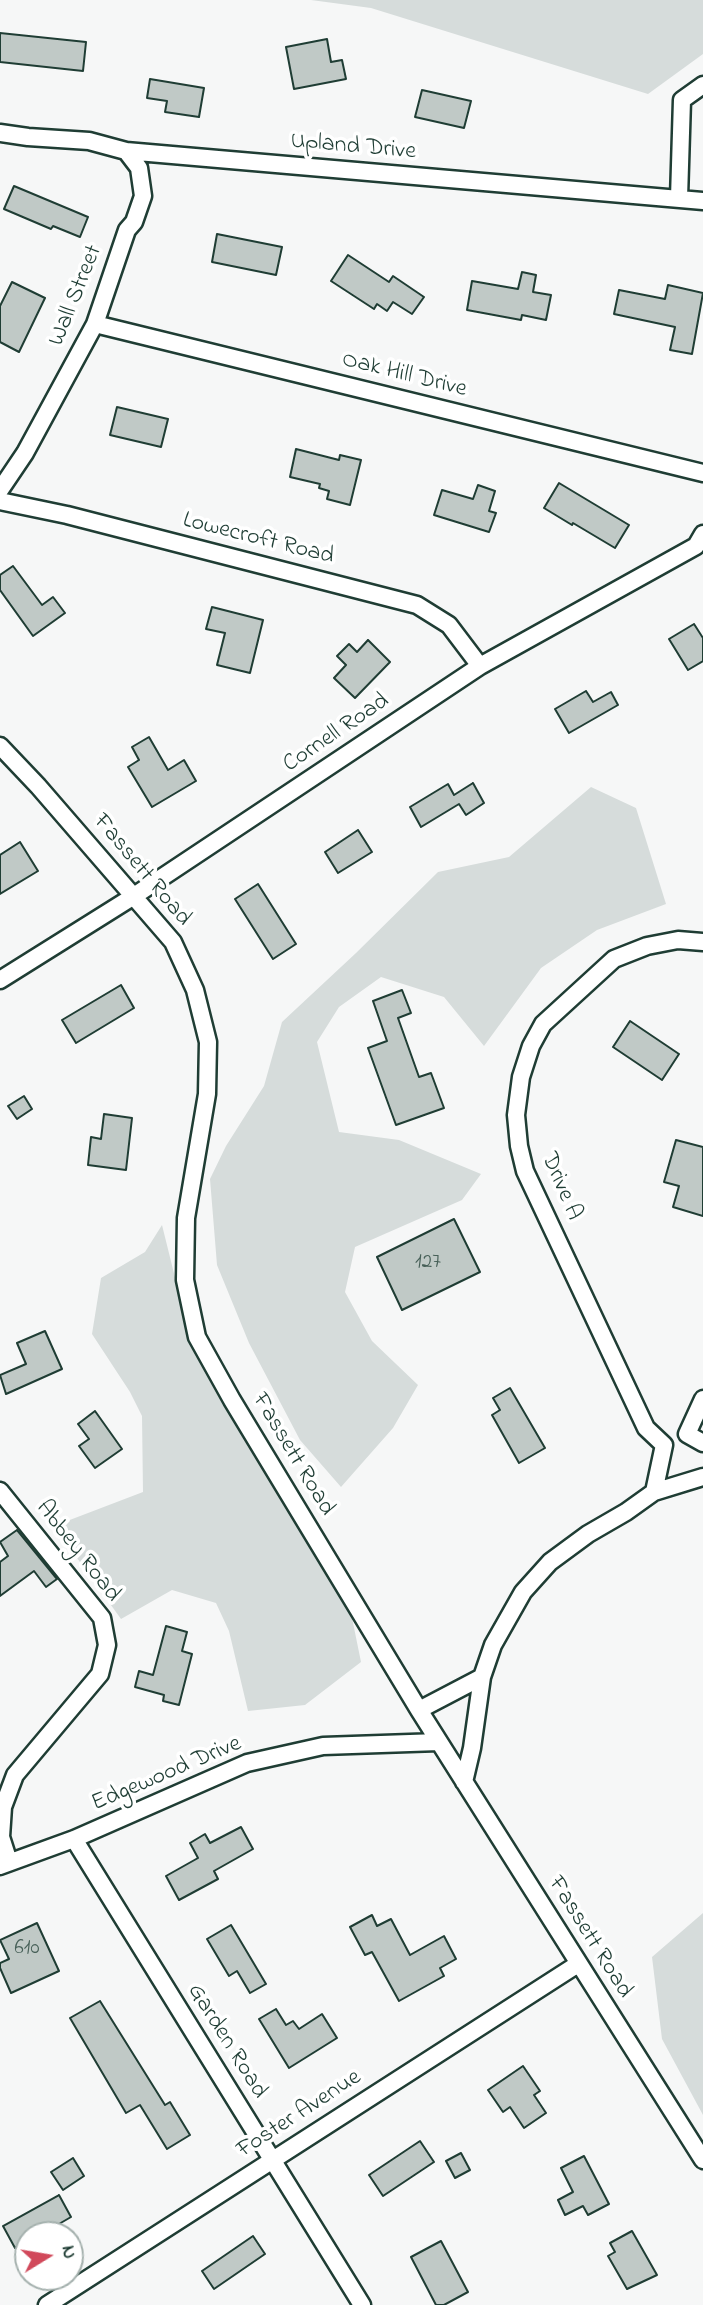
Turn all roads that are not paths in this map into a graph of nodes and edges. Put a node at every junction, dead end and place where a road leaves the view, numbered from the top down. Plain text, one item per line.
1 (703, 85) edge
2 (0, 133) edge
3 (126, 151) junction
4 (679, 198) junction
5 (703, 201) edge
6 (95, 324) junction
7 (703, 473) edge
8 (0, 489) edge
9 (0, 501) edge
10 (703, 534) edge
11 (481, 666) junction
12 (0, 746) edge
13 (134, 896) junction
14 (703, 942) edge
15 (0, 980) edge
16 (703, 1399) edge
17 (687, 1434) junction
18 (703, 1443) edge
19 (664, 1445) junction
20 (703, 1477) edge
21 (0, 1491) edge
22 (654, 1492) junction
23 (482, 1677) junction
24 (419, 1710) junction
25 (439, 1742) junction
26 (464, 1782) junction
27 (74, 1839) junction
28 (5, 1864) edge
29 (578, 1964) junction
30 (272, 2160) junction
31 (703, 2160) edge
32 (47, 2305) edge
33 (362, 2305) edge

1 - 4 street
2 - 3 street, Upland Drive
3 - 4 street, Upland Drive
3 - 6 street, Wall Street
4 - 5 street, Upland Drive
6 - 7 street, Oak Hill Drive
6 - 8 street, Wall Street
9 - 11 street, Lowecroft Road
10 - 11 street, Cornell Road
11 - 13 street, Cornell Road
12 - 13 street, Fassett Road
13 - 15 street, Cornell Road
13 - 24 street, Fassett Road
14 - 19 street, Drive A
16 - 17 street
17 - 18 street
17 - 19 street
19 - 22 street
20 - 22 street
21 - 28 street, Abbey Road
22 - 23 street
23 - 24 street
23 - 26 street
24 - 25 street, Fassett Road
25 - 26 street, Fassett Road
25 - 27 street, Edgewood Drive
26 - 29 street, Fassett Road
27 - 28 street, Edgewood Drive
27 - 30 street, Garden Road
29 - 30 street, Foster Avenue
29 - 31 street, Fassett Road
30 - 32 street, Foster Avenue
30 - 33 street, Garden Road

